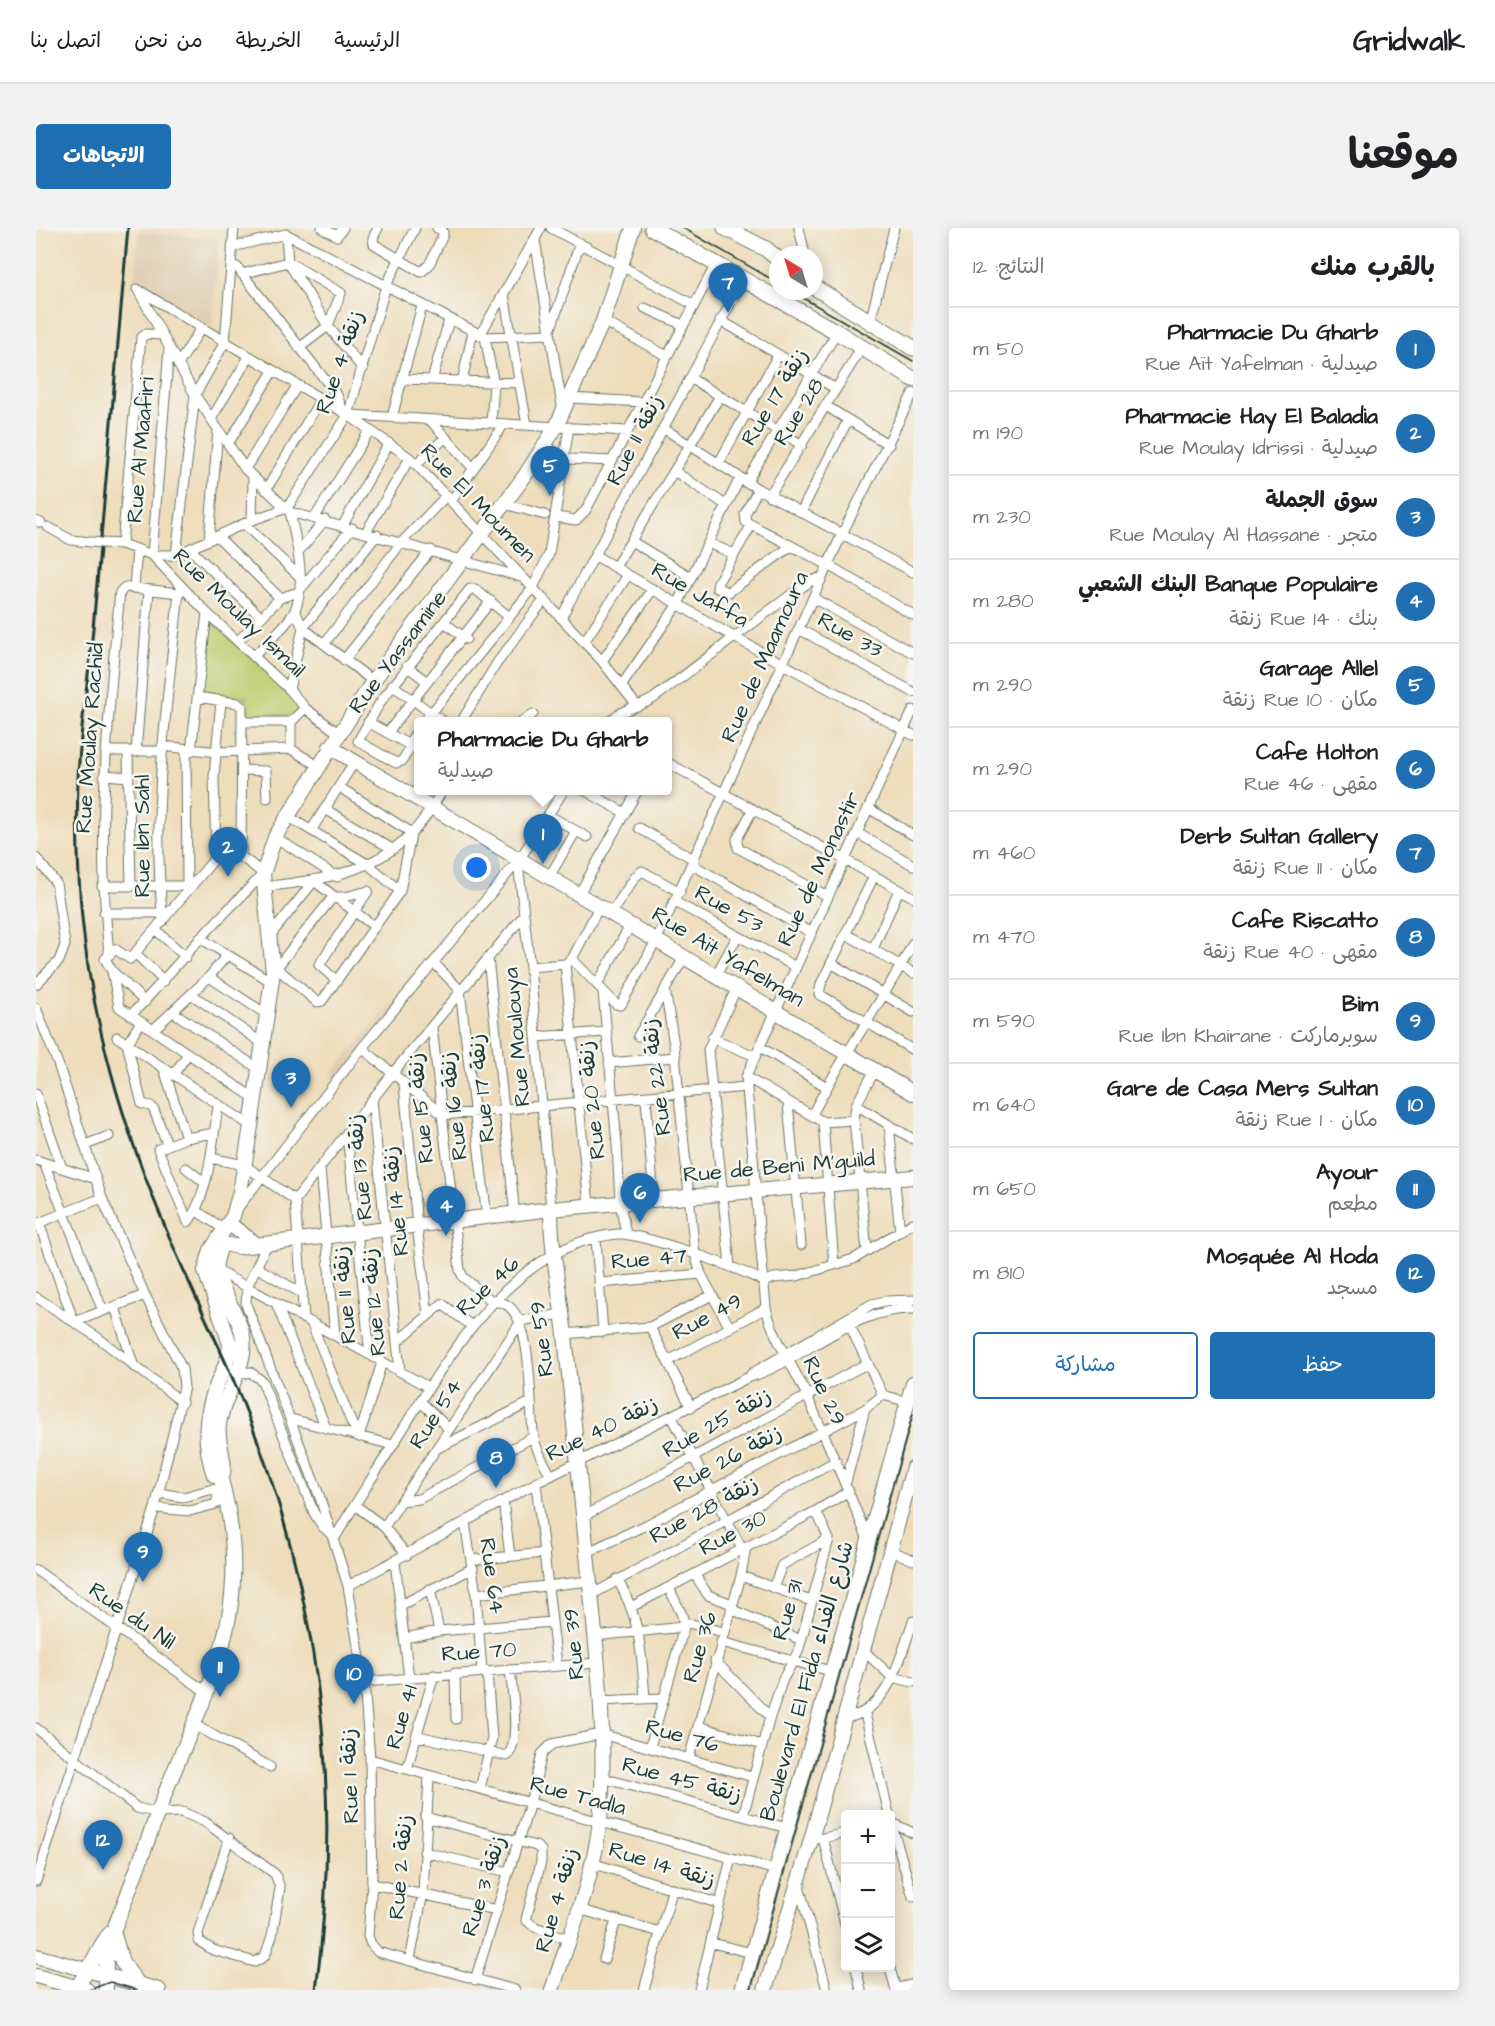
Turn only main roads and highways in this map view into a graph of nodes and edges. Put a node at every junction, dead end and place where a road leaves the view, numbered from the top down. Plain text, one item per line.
1 (652, 228) edge
2 (725, 228) edge
3 (769, 252) edge
4 (823, 292) edge
5 (913, 348) edge
6 (913, 379) edge

1 - 6 main road
2 - 3 main road
4 - 5 main road

